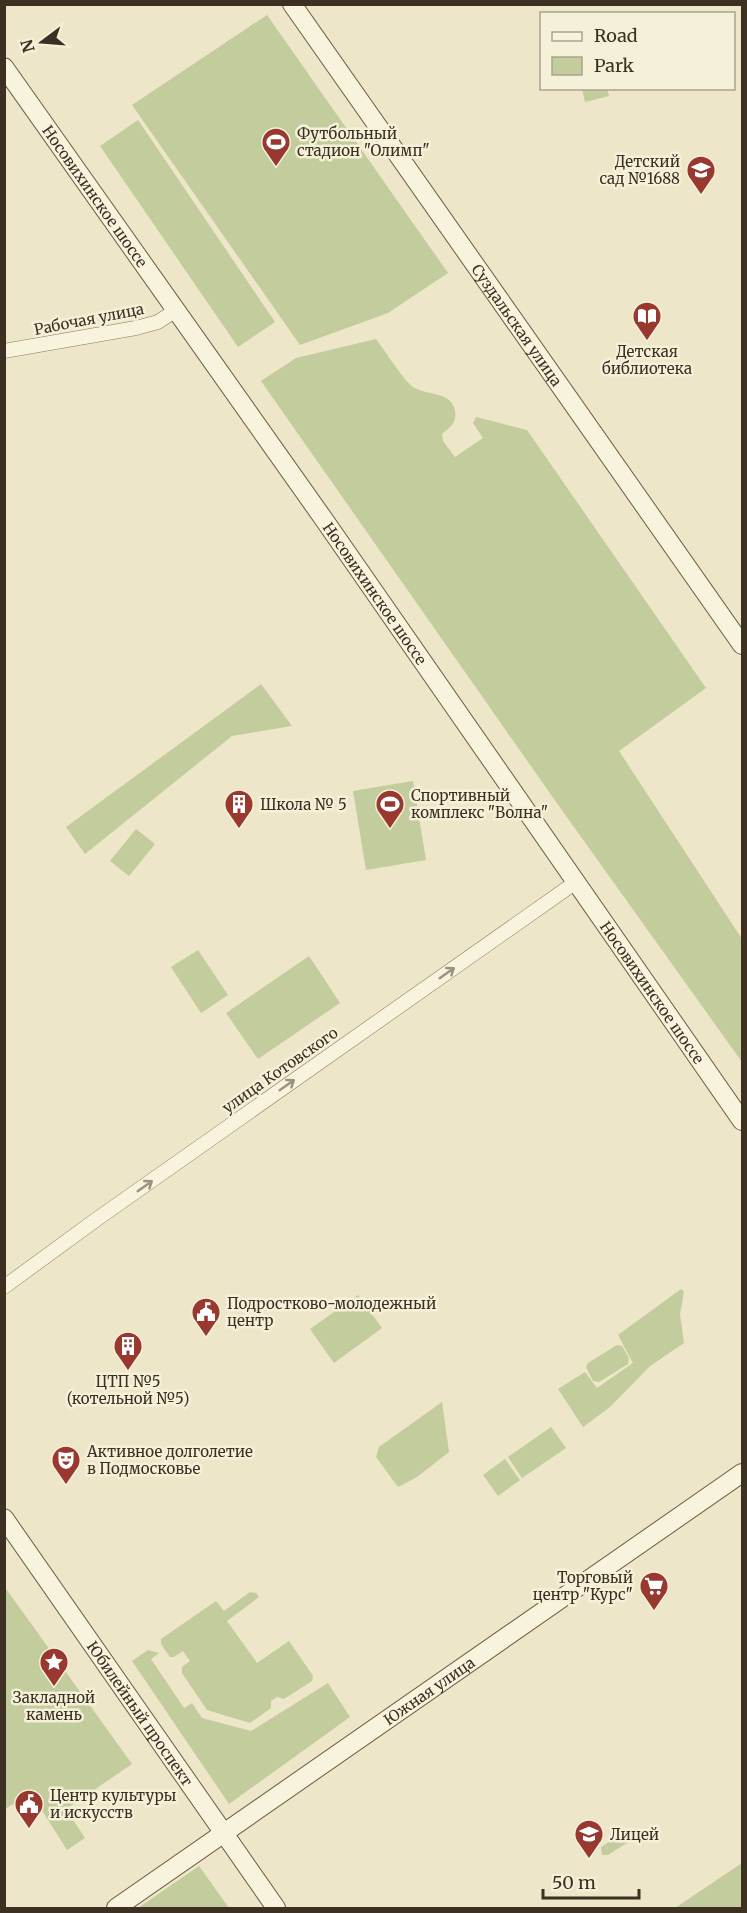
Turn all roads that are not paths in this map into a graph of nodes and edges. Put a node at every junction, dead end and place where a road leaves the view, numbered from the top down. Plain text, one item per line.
1 (292, 4) edge
2 (4, 66) edge
3 (176, 310) junction
4 (4, 351) edge
5 (742, 645) edge
6 (576, 882) junction
7 (742, 1121) edge
8 (4, 1287) edge
9 (742, 1473) edge
10 (4, 1518) edge
11 (224, 1833) junction
12 (116, 1908) edge
13 (276, 1908) edge

1 - 5 street, Суздальская улица
2 - 3 street, Носовихинское шоссе
3 - 4 street, Рабочая улица
3 - 6 street, Носовихинское шоссе
6 - 7 street, Носовихинское шоссе
8 -> 6 street, улица Котовского
9 - 11 street, Южная улица
10 - 11 street, Юбилейный проспект
11 - 12 street, Южная улица
11 - 13 street, Юбилейный проспект

